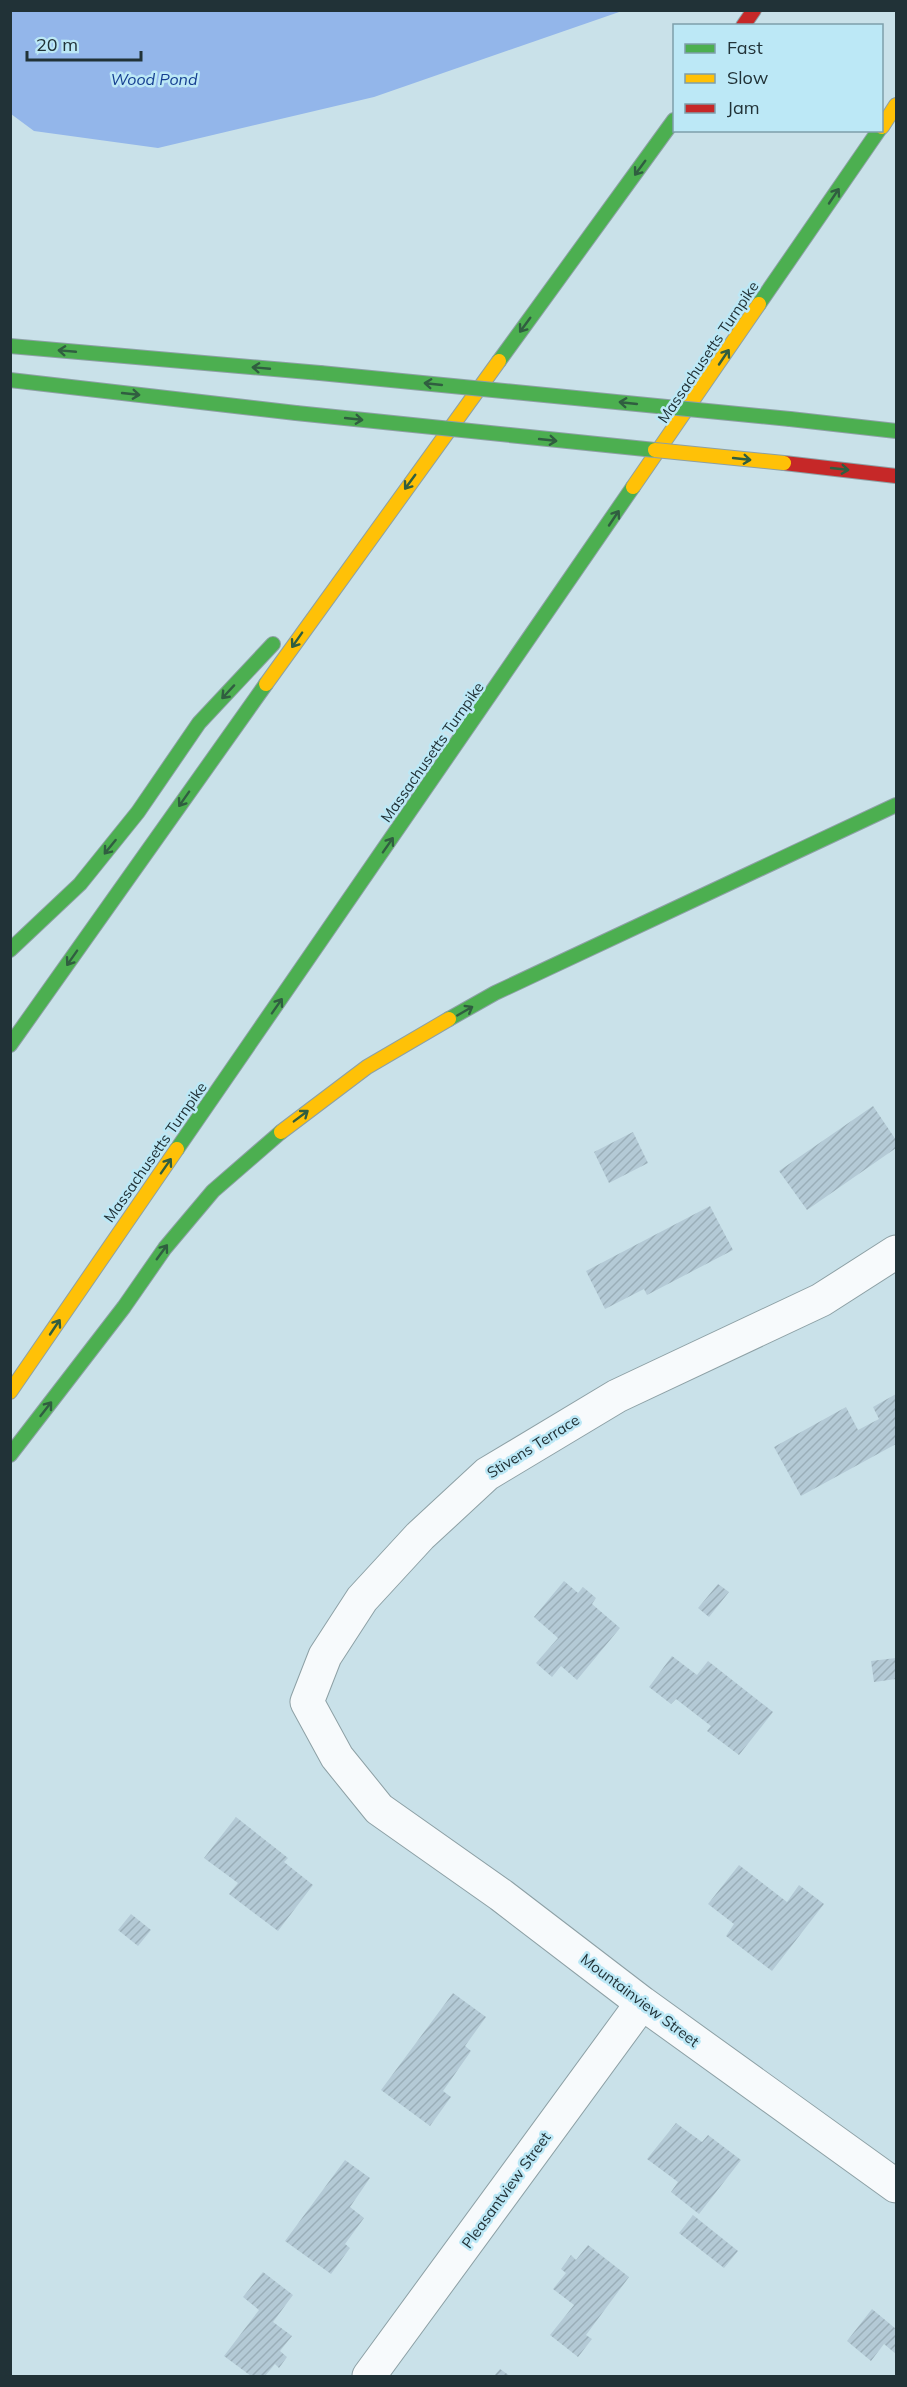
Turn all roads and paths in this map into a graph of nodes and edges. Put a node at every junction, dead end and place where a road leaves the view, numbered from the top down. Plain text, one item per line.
1 (754, 10) edge
2 (744, 24) edge
3 (897, 105) edge
4 (673, 123) edge
5 (883, 125) edge
6 (878, 132) edge
7 (10, 346) edge
8 (10, 380) edge
9 (897, 431) edge
10 (897, 476) edge
11 (355, 558) junction
12 (897, 805) edge
13 (10, 950) edge
14 (10, 1045) edge
15 (897, 1252) edge
16 (10, 1392) edge
17 (10, 1455) edge
18 (385, 1813) joint
19 (642, 2003) junction
20 (897, 2186) edge
21 (369, 2376) edge

1 - 2 highway
3 - 5 highway, Massachusetts Turnpike
4 -> 11 highway
16 -> 6 highway, Massachusetts Turnpike
9 -> 7 highway, bridge
8 -> 10 highway, bridge
11 -> 13 highway
11 -> 14 highway
17 -> 12 highway
15 - 18 street, Stivens Terrace
18 - 19 street, Mountainview Street
19 - 20 street, Mountainview Street
19 - 21 street, Pleasantview Street

